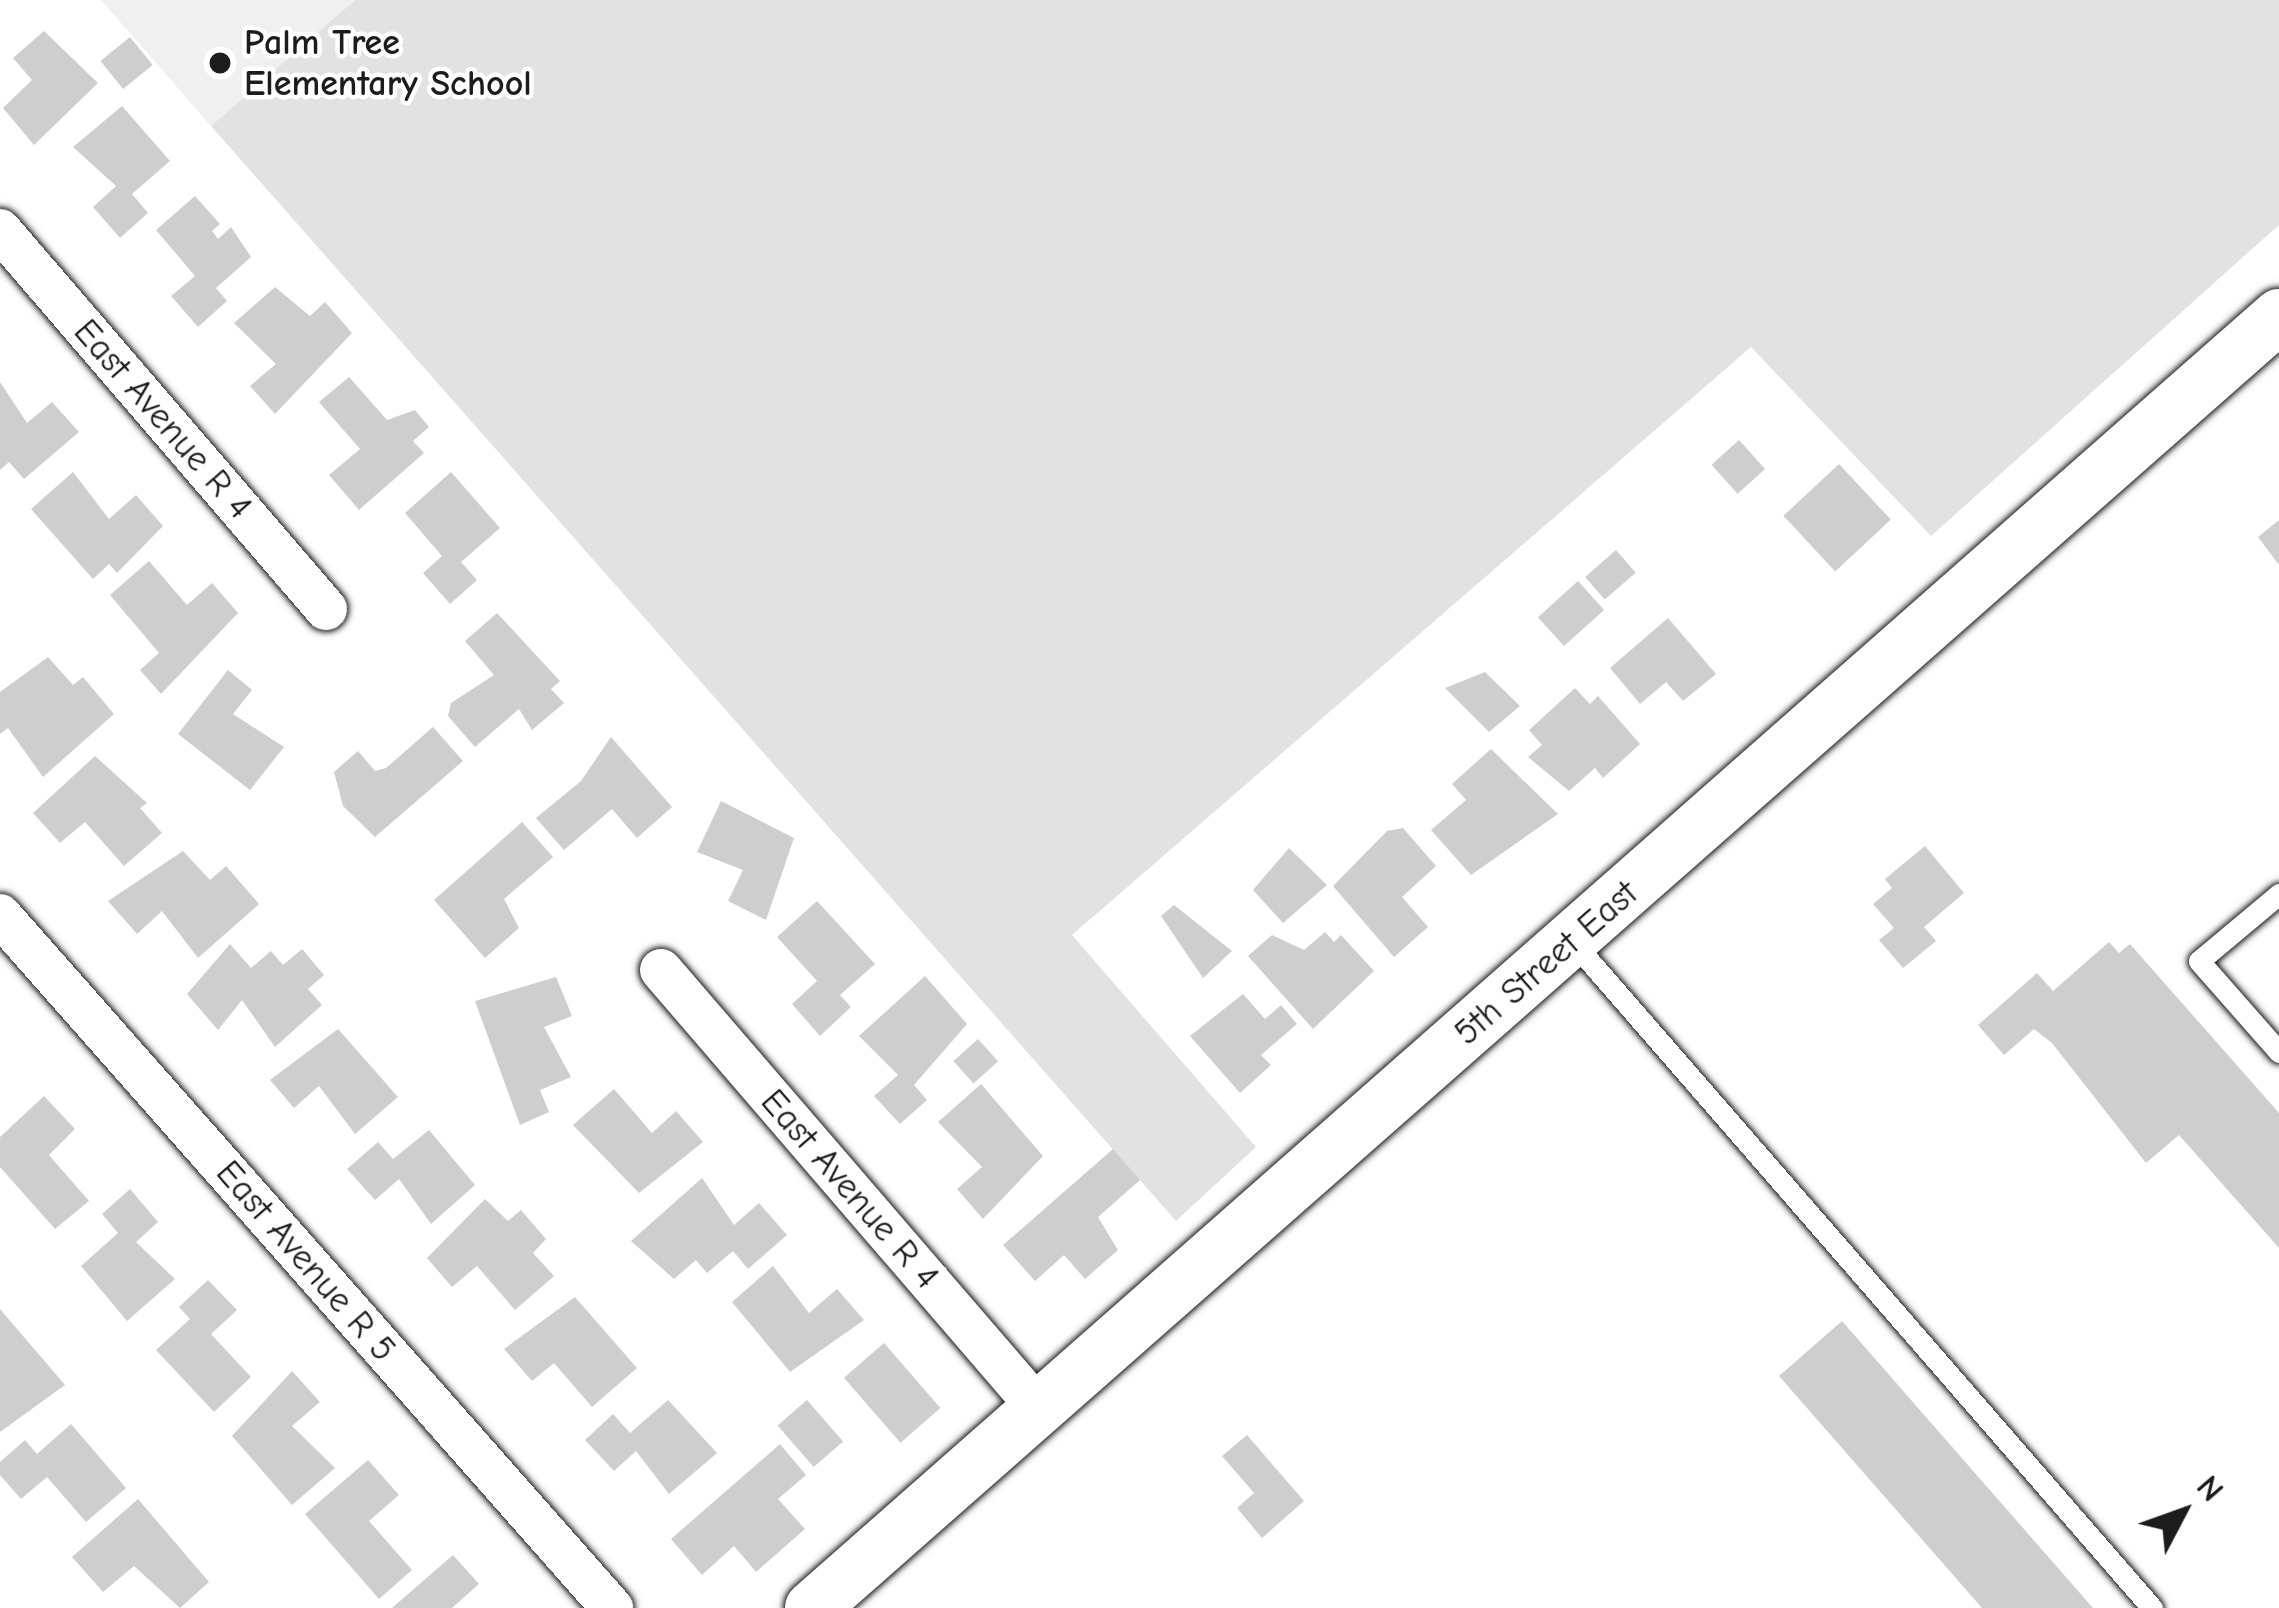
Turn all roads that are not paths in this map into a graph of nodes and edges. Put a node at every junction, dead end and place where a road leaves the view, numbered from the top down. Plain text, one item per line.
1 (0, 230) edge
2 (2279, 316) edge
3 (326, 609) dead end
4 (2278, 898) edge
5 (0, 915) edge
6 (1572, 940) junction
7 (661, 970) dead end
8 (2279, 1052) edge
9 (1039, 1409) junction
10 (612, 1608) edge
11 (812, 1608) edge
12 (2152, 1608) edge

1 - 3 street, East Avenue R 4
2 - 6 street, 5th Street East
4 - 8 lane
5 - 10 street, East Avenue R 5
6 - 9 street, 5th Street East
6 - 12 lane
7 - 9 street, East Avenue R 4
9 - 11 street, 5th Street East

